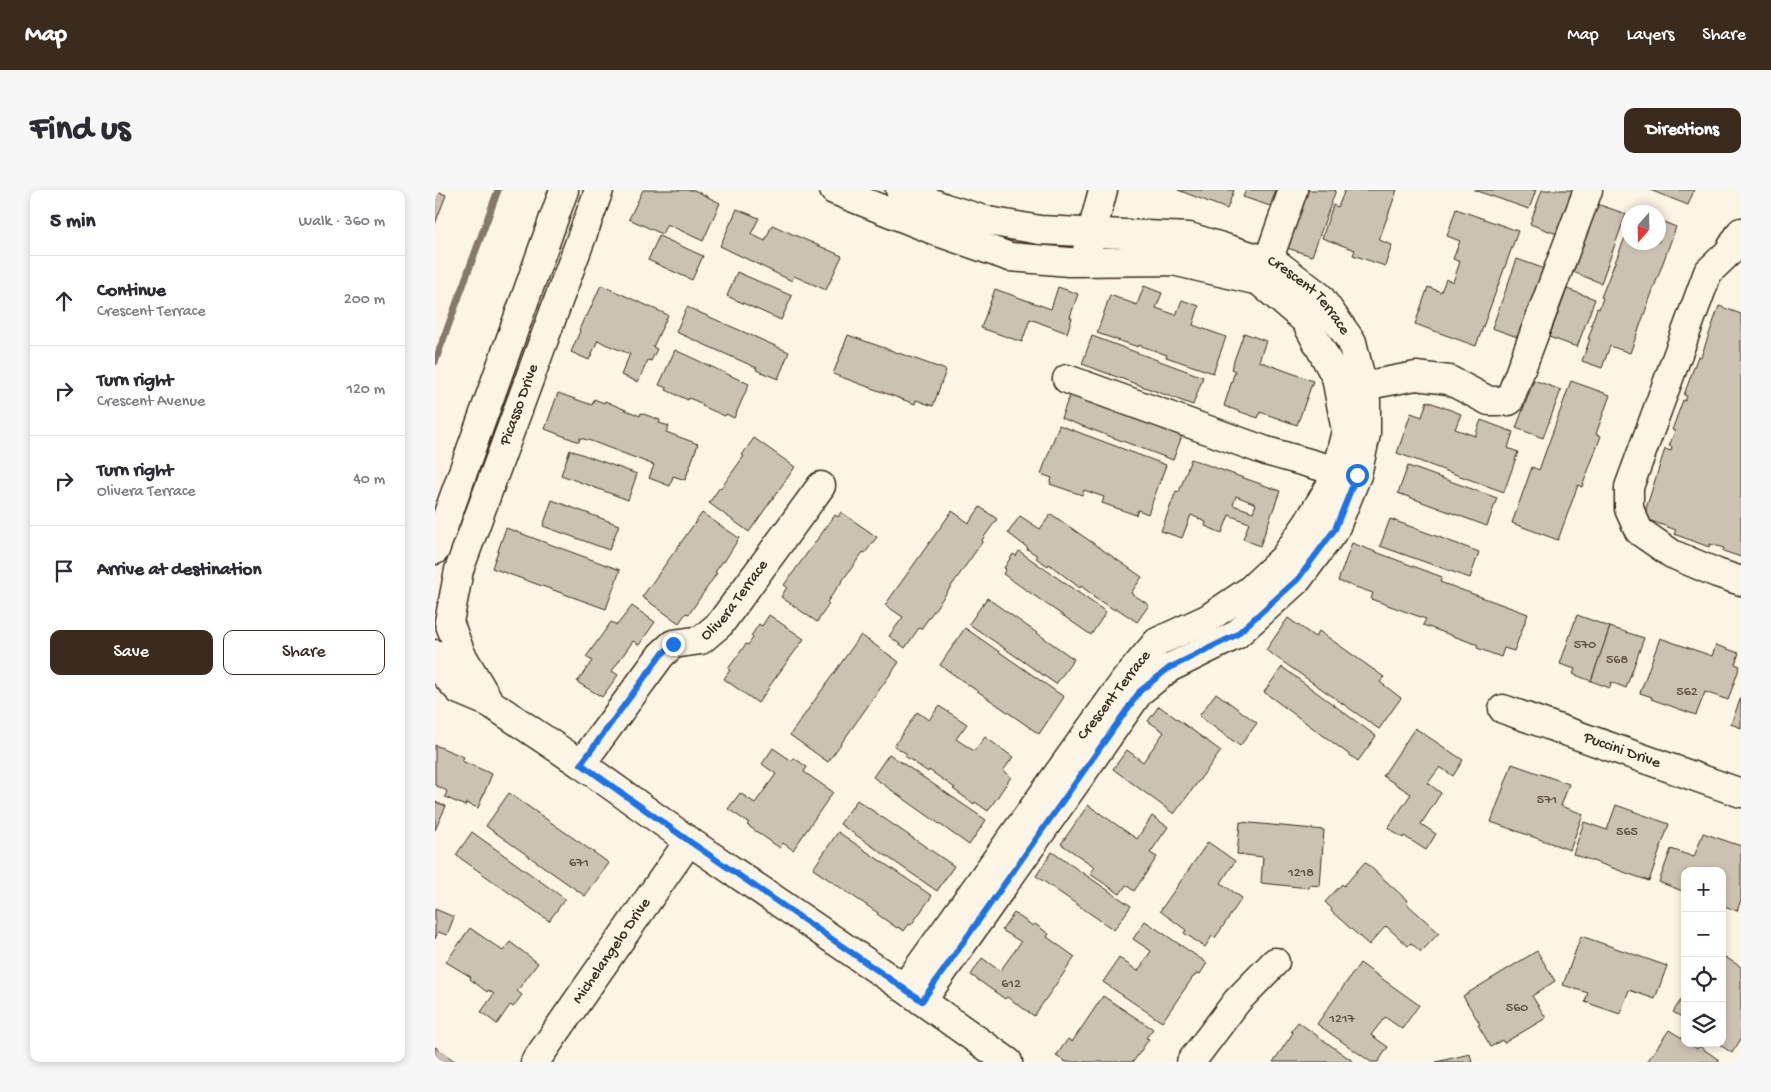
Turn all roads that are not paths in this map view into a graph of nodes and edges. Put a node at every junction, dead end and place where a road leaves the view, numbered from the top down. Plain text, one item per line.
1 (564, 190) edge
2 (599, 190) edge
3 (833, 190) edge
4 (900, 190) edge
5 (1103, 190) edge
6 (1293, 190) edge
7 (1588, 190) edge
8 (943, 221) junction
9 (1092, 232) junction
10 (1741, 232) edge
11 (1084, 262) junction
12 (1263, 271) junction
13 (1067, 378) dead end
14 (1363, 386) junction
15 (1337, 471) junction
16 (821, 486) dead end
17 (435, 550) edge
18 (1729, 577) edge
19 (435, 654) edge
20 (490, 703) junction
21 (1503, 709) dead end
22 (581, 764) junction
23 (1741, 793) edge
24 (689, 841) junction
25 (1275, 962) dead end
26 (913, 994) junction
27 (535, 1062) edge
28 (1008, 1062) edge
29 (1191, 1062) edge

1 - 17 street, Picasso Drive
2 - 20 street, Picasso Drive
3 - 8 street
4 - 8 street
5 - 9 street
6 - 12 street
7 - 14 street
8 - 9 street, Crescent Terrace
8 - 11 street, Crescent Terrace
9 - 11 street
9 - 12 street, Crescent Terrace
10 - 18 street
11 - 12 street, Crescent Terrace
12 - 14 street, Crescent Terrace
12 - 15 street, Crescent Terrace
13 - 15 street
14 - 26 street, Crescent Terrace
15 - 26 street, Crescent Terrace
16 - 22 street, Olivera Terrace
19 - 20 street
20 - 22 street
21 - 23 street, Puccini Drive
22 - 24 street
24 - 26 street
24 - 27 street, Michelangelo Drive
25 - 29 street
26 - 28 street

